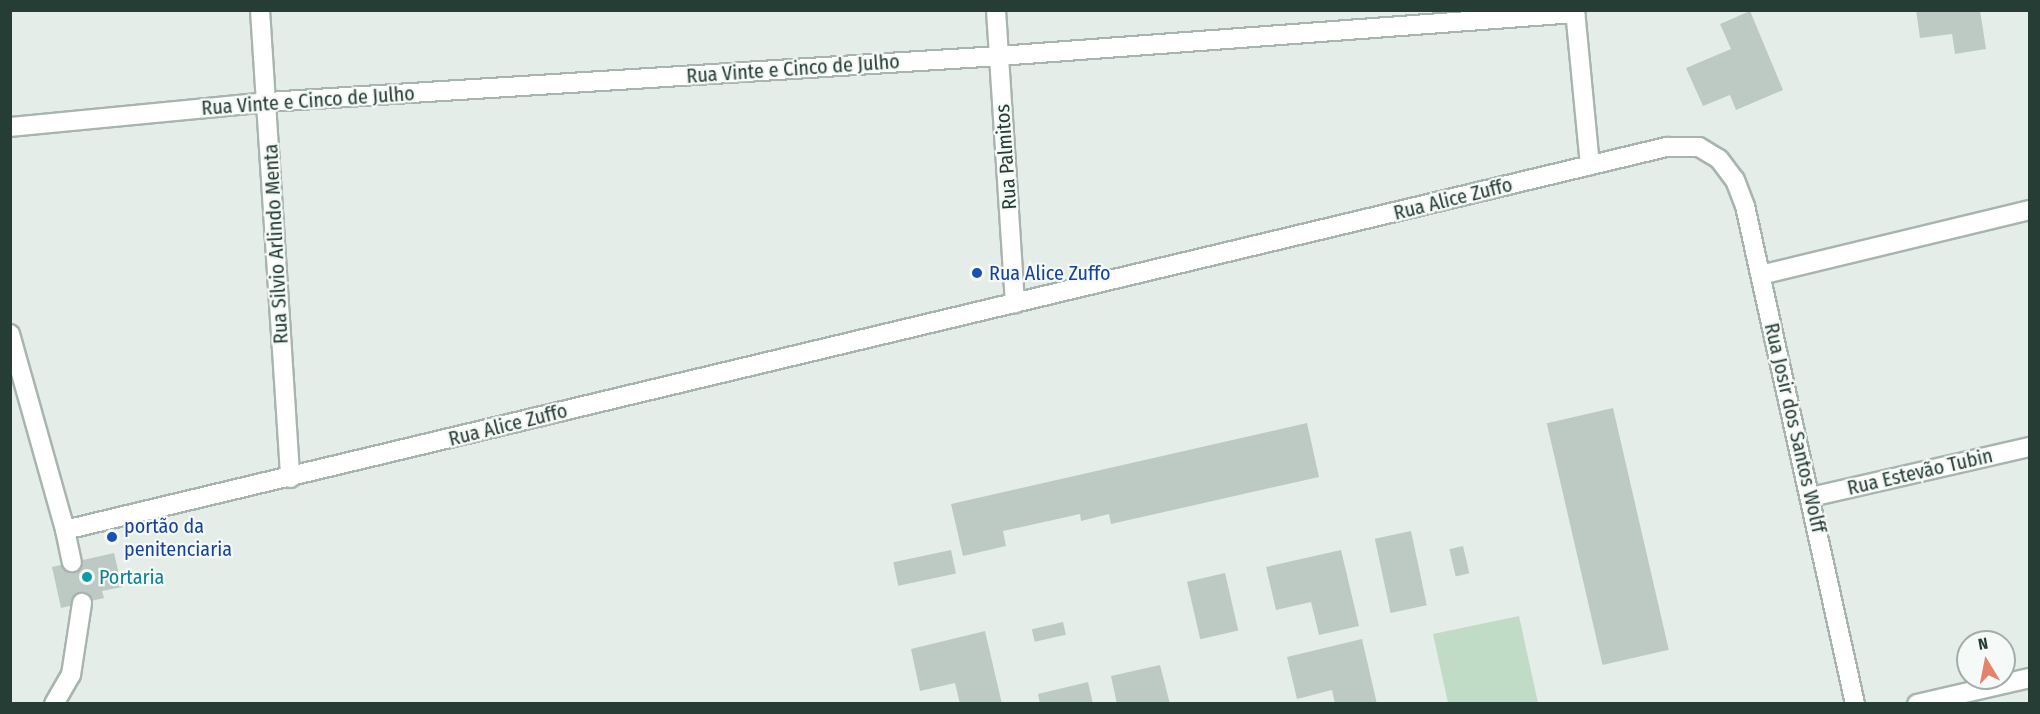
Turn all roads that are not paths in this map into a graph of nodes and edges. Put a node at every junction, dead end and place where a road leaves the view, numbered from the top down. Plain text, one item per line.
1 (260, 10) edge
2 (996, 10) edge
3 (1575, 12) edge
4 (999, 56) junction
5 (268, 102) junction
6 (10, 127) edge
7 (1719, 159) joint
8 (1590, 165) junction
9 (2030, 210) edge
10 (1761, 275) junction
11 (1015, 303) junction
12 (10, 334) edge
13 (2030, 447) edge
14 (290, 478) junction
15 (1811, 497) junction
16 (65, 530) junction
17 (72, 562) dead end
18 (82, 603) dead end
19 (2030, 678) edge
20 (54, 704) edge
21 (1855, 704) edge
22 (1917, 704) edge

1 - 5 street, Rua Silvio Arlindo Menta
2 - 4 street, Rua Palmitos
3 - 4 street, Rua Vinte e Cinco de Julho
3 - 8 street
4 - 5 street, Rua Vinte e Cinco de Julho
4 - 11 street, Rua Palmitos
5 - 6 street, Rua Vinte e Cinco de Julho
5 - 14 street, Rua Silvio Arlindo Menta
7 - 8 street, Rua Alice Zuffo
7 - 10 street, Rua Josir dos Santos Wolff
8 - 11 street, Rua Alice Zuffo
9 - 10 street
10 - 15 street, Rua Josir dos Santos Wolff
11 - 14 street, Rua Alice Zuffo
12 - 16 street
13 - 15 street, Rua Estevão Tubin
14 - 16 street, Rua Alice Zuffo
15 - 21 street, Rua Josir dos Santos Wolff
16 - 17 street
18 - 20 street
19 - 22 street

